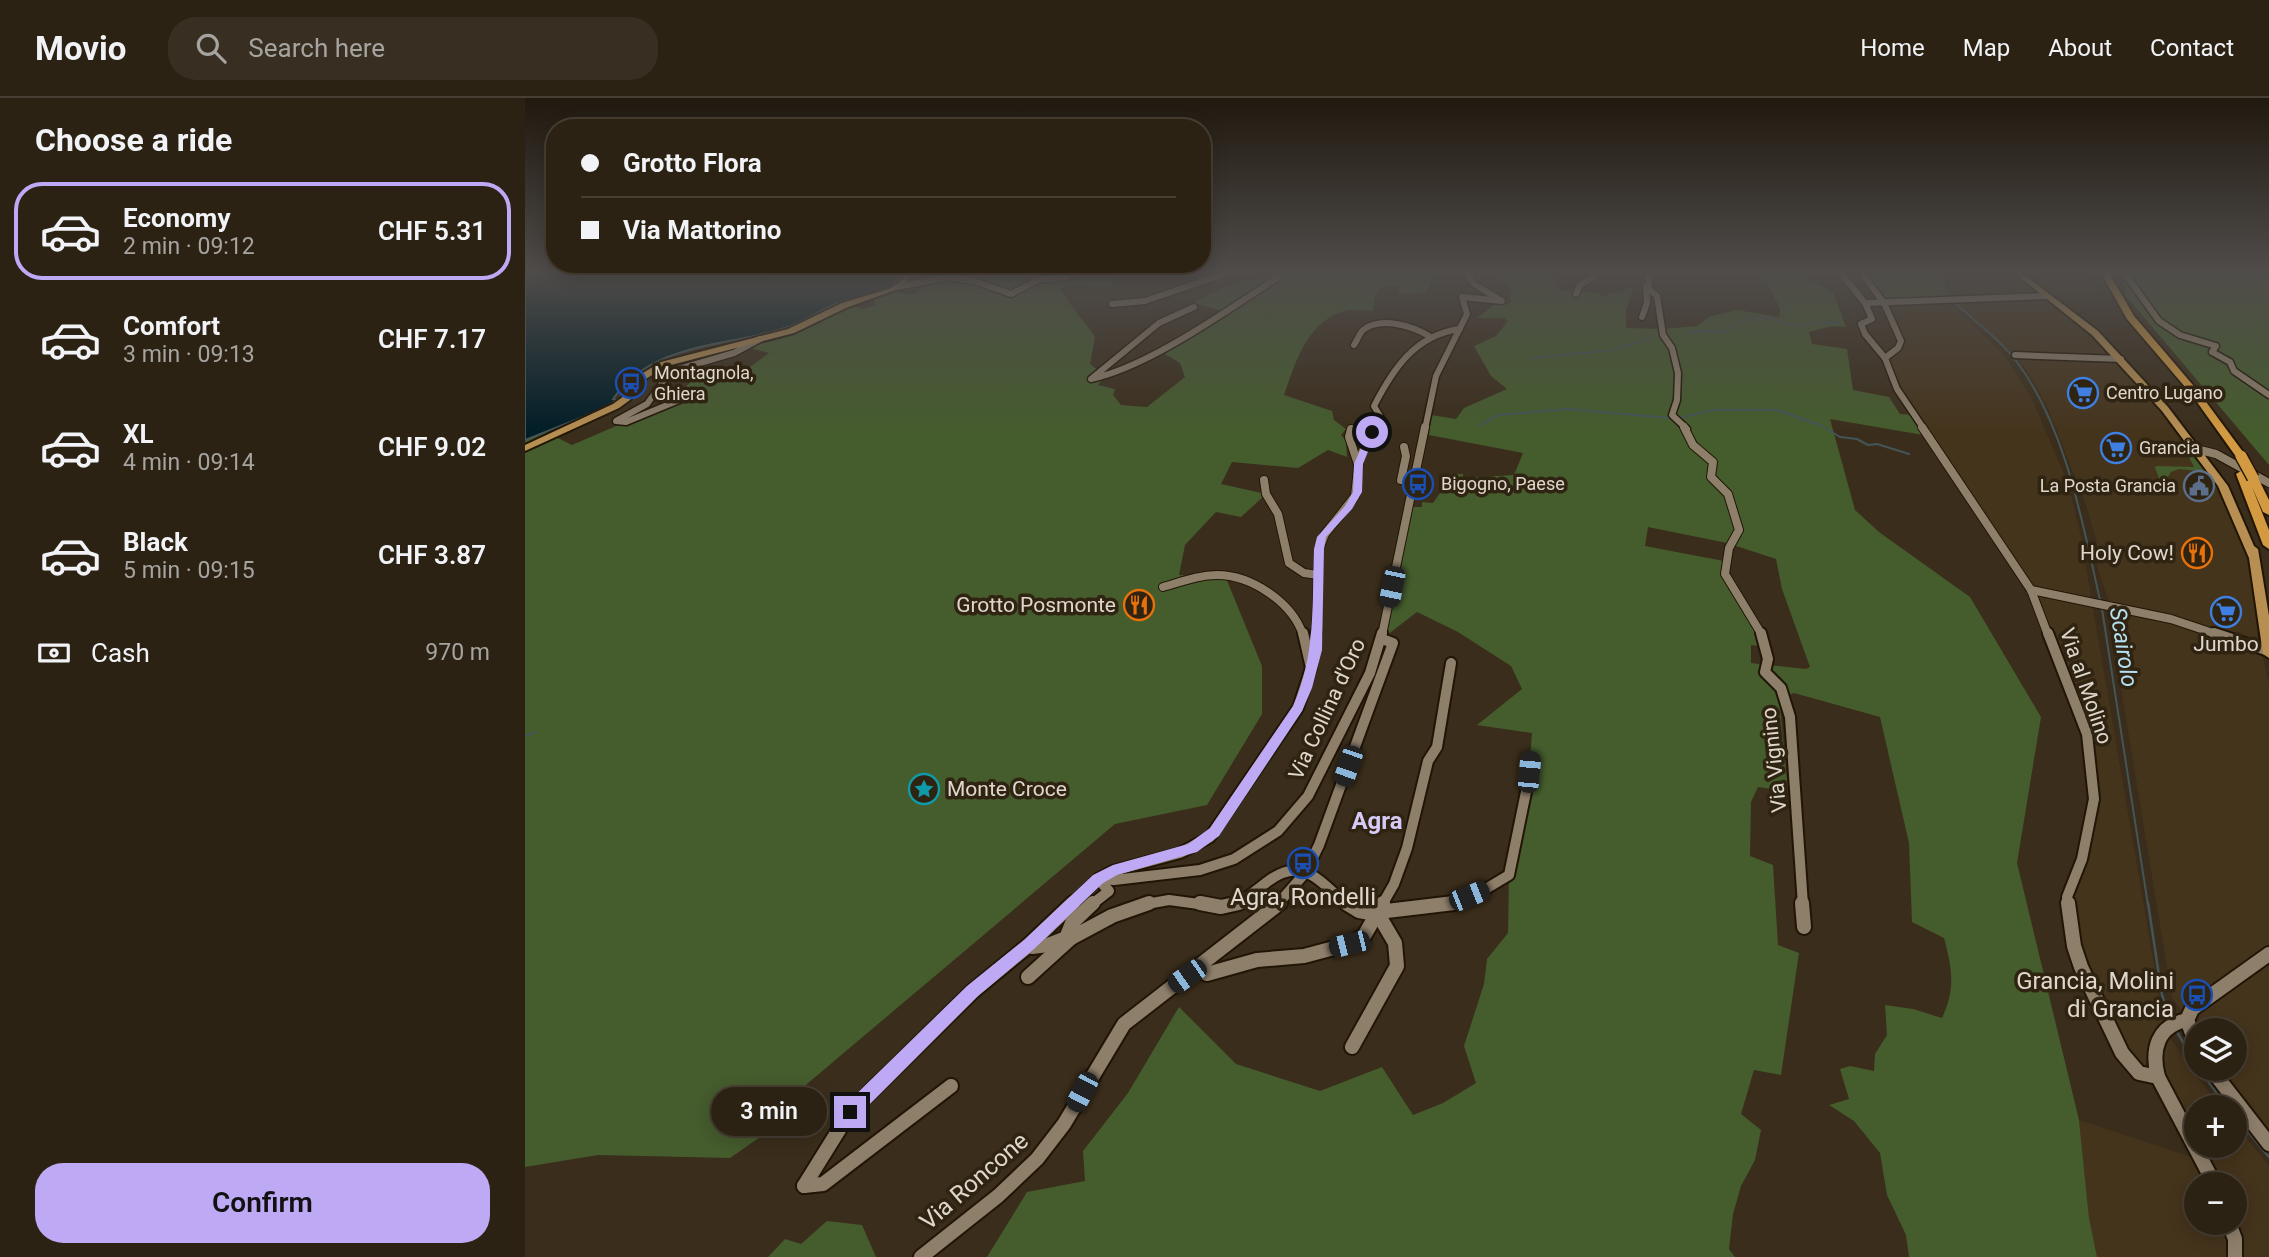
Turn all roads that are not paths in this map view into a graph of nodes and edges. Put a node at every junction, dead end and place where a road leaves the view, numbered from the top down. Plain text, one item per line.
1 (803, 325) edge
2 (1156, 325) edge
3 (1201, 325) edge
4 (1379, 325) edge
5 (1394, 325) edge
6 (1462, 325) edge
7 (1661, 325) edge
8 (1863, 325) edge
9 (1894, 325) edge
10 (2083, 325) edge
11 (2129, 325) edge
12 (2137, 325) edge
13 (2161, 325) edge
14 (1460, 329) junction
15 (1429, 336) junction
16 (759, 339) junction
17 (1354, 345) dead end
18 (2015, 355) dead end
19 (1885, 359) junction
20 (2120, 359) junction
21 (2269, 395) edge
22 (689, 396) dead end
23 (2165, 409) joint
24 (1351, 429) dead end
25 (1404, 447) dead end
26 (525, 448) edge
27 (2202, 452) junction
28 (2232, 456) junction
29 (1358, 464) junction
30 (2247, 476) junction
31 (1264, 480) dead end
32 (1414, 482) junction
33 (2269, 483) edge
34 (2269, 512) edge
35 (2269, 545) edge
36 (1318, 575) junction
37 (1163, 587) dead end
38 (2031, 590) junction
39 (1382, 639) junction
40 (2269, 652) edge
41 (1451, 663) dead end
42 (1312, 672) junction
43 (1530, 758) dead end
44 (1306, 872) junction
45 (1098, 879) junction
46 (1378, 914) junction
47 (1804, 927) dead end
48 (1069, 938) junction
49 (1032, 947) dead end
50 (2269, 954) edge
51 (1197, 968) junction
52 (1028, 977) dead end
53 (2176, 1024) junction
54 (2184, 1032) edge
55 (1352, 1047) dead end
56 (2158, 1077) junction
57 (2220, 1081) edge
58 (951, 1086) dead end
59 (2269, 1144) edge
60 (2208, 1172) edge
61 (2234, 1235) edge
62 (921, 1257) edge
63 (2235, 1257) edge

1 - 16 main road
2 - 3 street
4 - 17 street
5 - 15 street
6 - 14 street, Via Collina d'Oro
7 - 47 street, Via Vignino
8 - 19 street, Via al Molino
9 - 19 street
10 - 20 main road
11 - 28 highway
12 - 28 highway
13 - 21 street
14 - 15 street
14 - 32 street, Via Collina d'Oro
15 - 29 street
16 - 22 street
16 - 26 main road
18 - 20 street
19 - 38 street, Via al Molino
20 - 23 main road
23 - 27 main road
24 - 29 street
25 - 32 street
27 - 28 street
27 - 40 main road
28 - 30 highway, bridge
28 - 33 street
29 - 36 street
30 - 34 highway
30 - 35 highway
31 - 36 street
32 - 39 street, Via Collina d'Oro
36 - 42 street
37 - 42 street
38 - 40 street
38 - 56 street, Via al Molino
39 - 44 street, Via Roncone
39 - 45 street, Via Collina d'Oro
41 - 46 street
42 - 45 street
43 - 46 street
44 - 46 street
44 - 48 street
44 - 51 street, Via Roncone
45 - 48 street
45 - 58 street
46 - 51 street
46 - 55 street
48 - 49 street
48 - 52 street
50 - 53 street
51 - 62 street, Via Roncone
53 - 54 street
53 - 56 street
56 - 60 street
57 - 59 street
61 - 63 street

